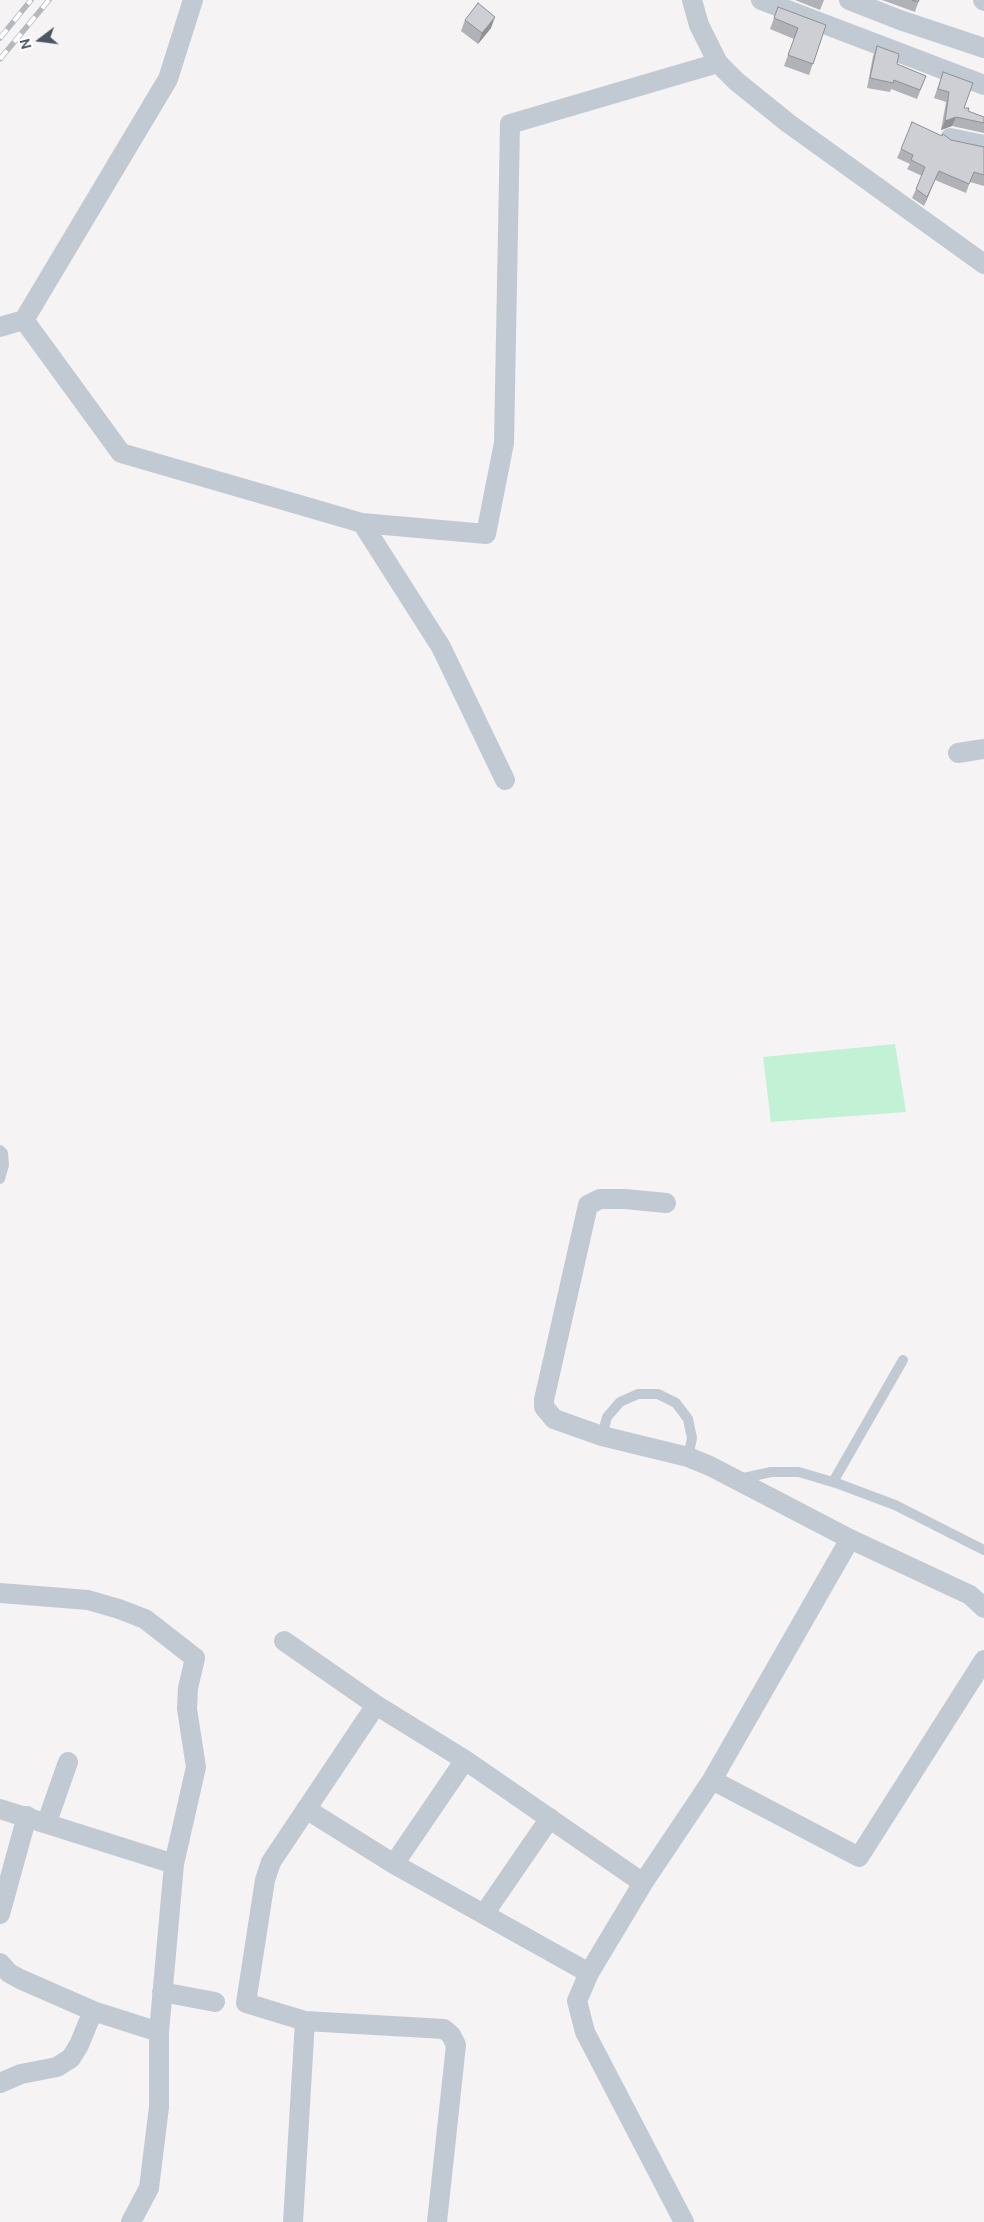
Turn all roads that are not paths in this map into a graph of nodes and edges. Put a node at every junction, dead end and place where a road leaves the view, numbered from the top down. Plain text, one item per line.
1 (193, 0) edge
2 (692, 0) edge
3 (760, 0) edge
4 (849, 0) edge
5 (900, 20) junction
6 (984, 48) edge
7 (889, 50) junction
8 (718, 63) junction
9 (984, 85) edge
10 (950, 138) edge
11 (984, 145) edge
12 (984, 264) edge
13 (24, 320) junction
14 (0, 327) edge
15 (362, 523) junction
16 (984, 749) edge
17 (958, 752) dead end
18 (505, 780) dead end
19 (0, 1150) edge
20 (0, 1179) edge
21 (666, 1203) dead end
22 (903, 1360) dead end
23 (602, 1436) junction
24 (688, 1458) junction
25 (736, 1480) junction
26 (833, 1482) junction
27 (850, 1539) junction
28 (984, 1550) edge
29 (0, 1593) edge
30 (984, 1608) edge
31 (284, 1641) dead end
32 (984, 1660) edge
33 (376, 1705) junction
34 (464, 1760) junction
35 (68, 1762) dead end
36 (712, 1780) junction
37 (0, 1809) edge
38 (306, 1810) junction
39 (27, 1816) junction
40 (550, 1818) junction
41 (47, 1822) junction
42 (174, 1864) junction
43 (394, 1864) junction
44 (643, 1883) junction
45 (0, 1914) edge
46 (484, 1914) junction
47 (0, 1963) edge
48 (589, 1973) junction
49 (162, 1992) junction
50 (215, 2002) dead end
51 (93, 2011) junction
52 (305, 2021) junction
53 (159, 2032) junction
54 (0, 2083) edge
55 (131, 2222) edge
56 (293, 2222) edge
57 (436, 2222) edge
58 (684, 2222) edge

1 - 13 street
2 - 8 street
3 - 7 street
4 - 5 street
5 - 6 street
5 - 7 street
7 - 9 street
8 - 12 street
8 - 15 street
10 - 11 street
13 - 14 street
13 - 15 street
15 - 18 street
16 - 17 street
19 - 20 lane
21 - 23 street
22 - 26 lane
23 - 24 street
23 - 24 lane
24 - 25 street
25 - 26 lane
25 - 27 street
26 - 28 lane
27 - 30 street
27 - 36 street
29 - 42 street
31 - 33 street
32 - 36 street
33 - 34 street
33 - 38 street
34 - 40 street
34 - 43 street
35 - 41 street
36 - 44 street
37 - 39 street
38 - 43 street
38 - 52 street
39 - 41 street
39 - 45 street
40 - 44 street
40 - 46 street
41 - 42 street
42 - 49 street
43 - 46 street
44 - 48 street
46 - 48 street
47 - 51 street
48 - 58 street
49 - 50 street
49 - 53 street
51 - 53 street
51 - 54 street
52 - 56 street
52 - 57 street
53 - 55 street

